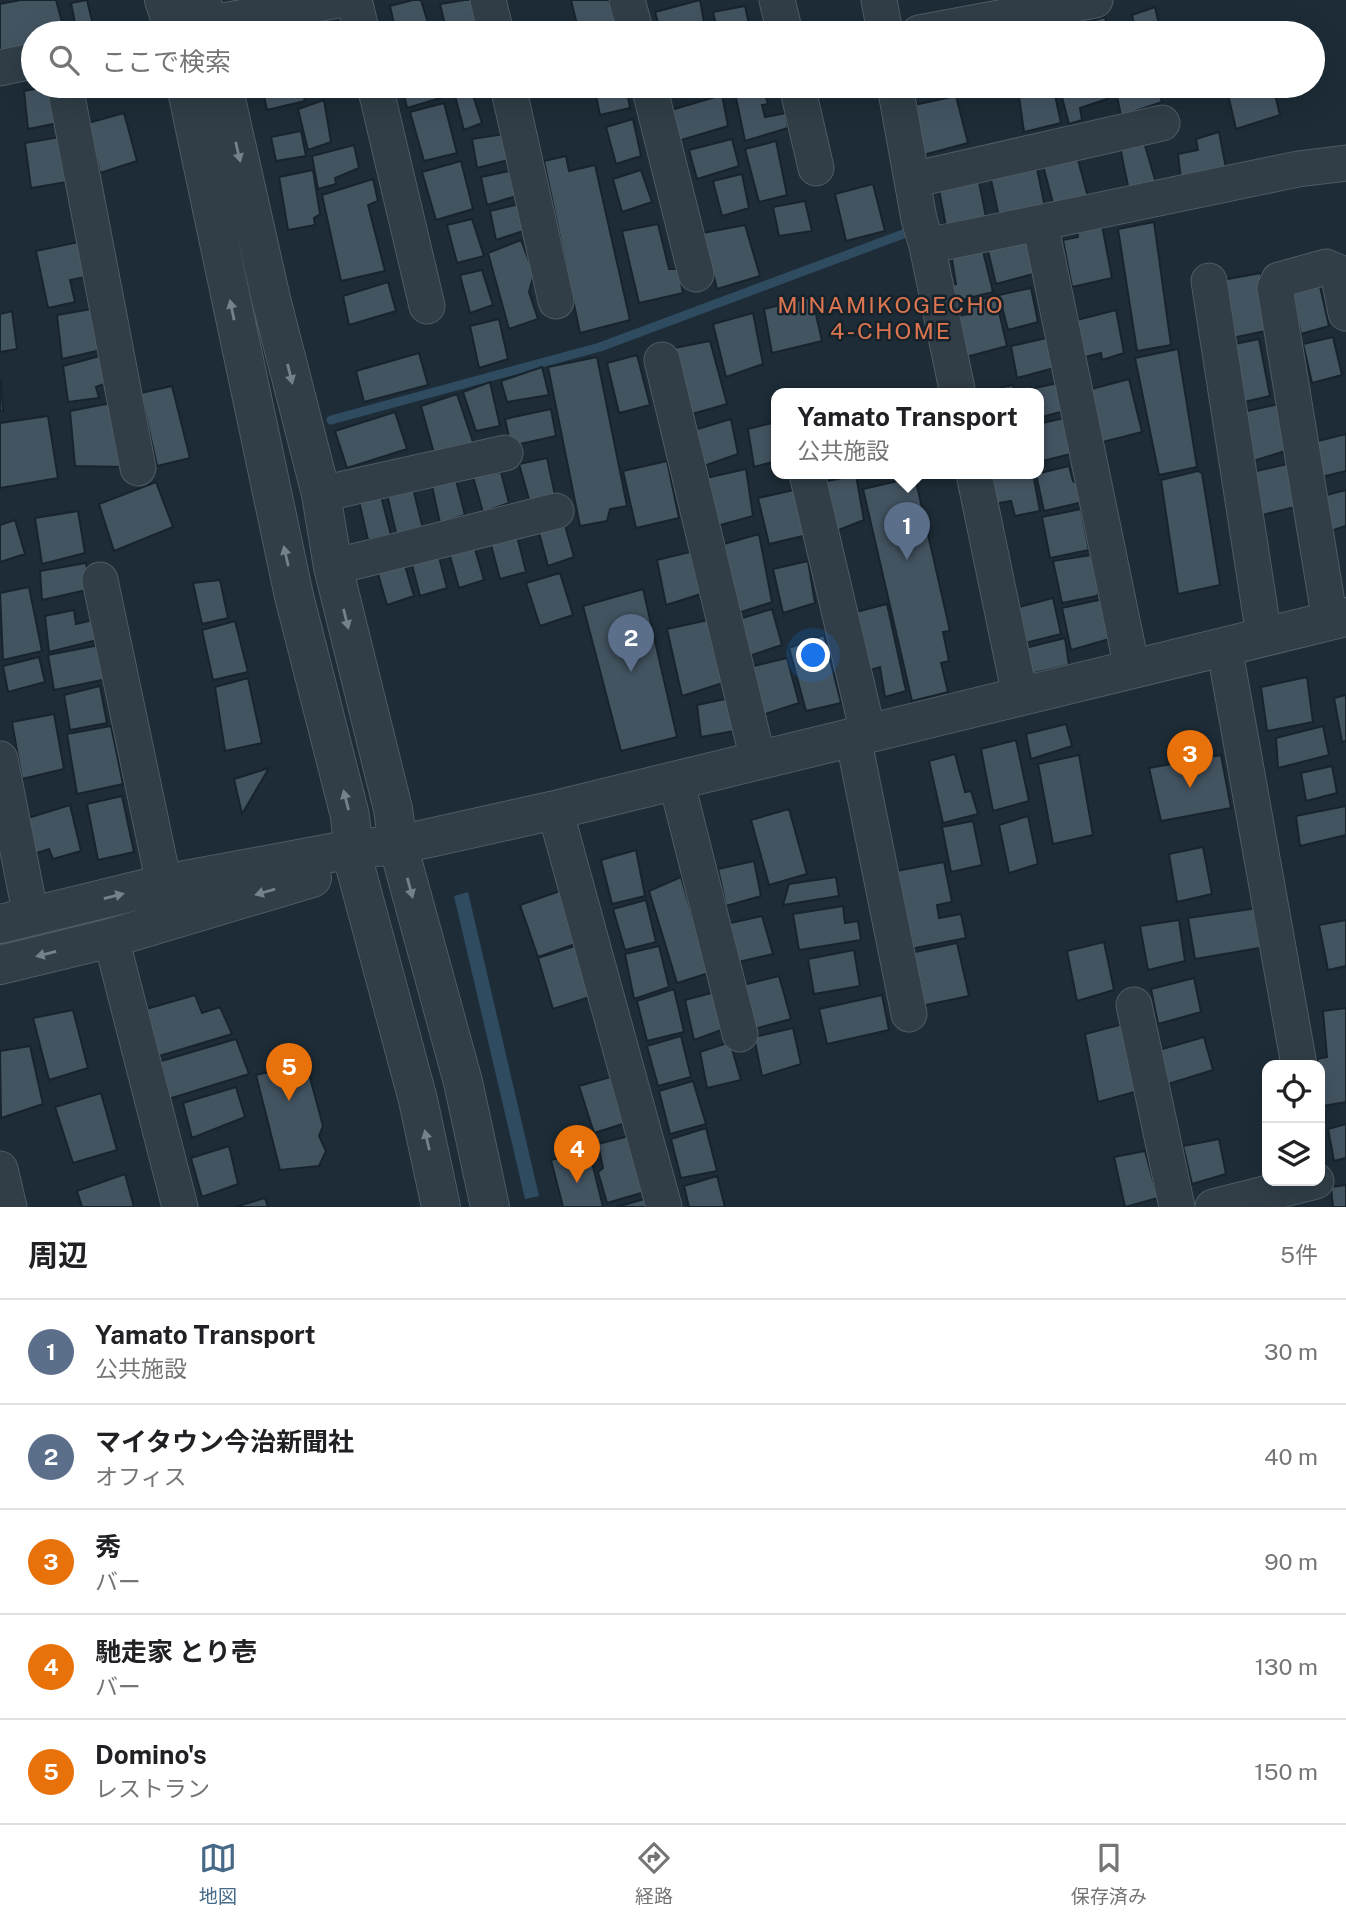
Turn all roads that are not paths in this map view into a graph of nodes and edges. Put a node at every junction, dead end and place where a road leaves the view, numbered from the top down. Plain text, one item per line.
1 (338, 0) edge
2 (354, 0) edge
3 (488, 0) edge
4 (627, 0) edge
5 (777, 0) edge
6 (879, 0) edge
7 (1095, 0) edge
8 (191, 21) edge
9 (359, 21) edge
10 (493, 21) edge
11 (633, 21) edge
12 (782, 21) edge
13 (883, 21) edge
14 (983, 21) edge
15 (21, 64) edge
16 (0, 68) edge
17 (67, 98) edge
18 (189, 98) edge
19 (226, 98) edge
20 (378, 98) edge
21 (511, 98) edge
22 (652, 98) edge
23 (800, 98) edge
24 (896, 98) edge
25 (1162, 123) dead end
26 (1346, 163) edge
27 (816, 168) dead end
28 (912, 180) junction
29 (1040, 223) junction
30 (928, 246) junction
31 (696, 274) dead end
32 (1209, 281) dead end
33 (556, 301) dead end
34 (427, 306) dead end
35 (1346, 313) edge
36 (662, 360) dead end
37 (957, 388) edge
38 (505, 453) dead end
39 (138, 468) dead end
40 (808, 479) edge
41 (975, 479) edge
42 (321, 494) junction
43 (556, 511) dead end
44 (333, 567) junction
45 (100, 580) dead end
46 (1338, 619) edge
47 (1264, 636) junction
48 (1224, 646) junction
49 (1132, 669) junction
50 (1020, 696) junction
51 (860, 735) junction
52 (0, 760) edge
53 (758, 760) junction
54 (676, 780) junction
55 (555, 810) junction
56 (398, 845) junction
57 (353, 858) junction
58 (164, 884) junction
59 (15, 920) edge
60 (111, 938) junction
61 (0, 965) edge
62 (1134, 1005) dead end
63 (909, 1014) dead end
64 (740, 1034) dead end
65 (1298, 1060) edge
66 (0, 1169) edge
67 (1346, 1173) edge
68 (1325, 1178) edge
69 (1295, 1186) edge
70 (9, 1207) edge
71 (180, 1207) edge
72 (442, 1207) edge
73 (490, 1207) edge
74 (664, 1207) edge
75 (1177, 1207) edge
76 (1213, 1207) edge

1 - 8 street
2 - 9 street
3 - 10 street
4 - 11 street
5 - 12 street
6 - 13 street
7 - 14 street
15 - 16 street
17 - 39 street
57 -> 18 street
19 -> 42 street
20 - 34 street
21 - 33 street
22 - 31 street
23 - 27 street
24 - 28 street
25 - 28 street
26 - 29 street
28 - 30 street
29 - 30 street
29 - 49 street
30 - 37 street
32 - 47 street
35 - 46 street
36 - 53 street
38 - 42 street
40 - 51 street
41 - 50 street
42 - 44 street
43 - 44 street
44 -> 56 street
45 - 58 street
46 - 47 street
47 - 48 street
48 - 49 street
48 - 65 street
49 - 50 street
50 - 51 street
51 - 53 street
51 - 63 street
52 - 59 street
53 - 54 street
54 - 55 street
54 - 64 street
55 - 56 street
55 - 74 street
56 - 57 street
56 -> 73 street
57 - 58 street
57 -> 60 street
72 -> 57 street
59 -> 58 street
60 -> 61 street
60 - 71 street
62 - 75 street
66 - 70 street
67 - 68 street
69 - 76 street

